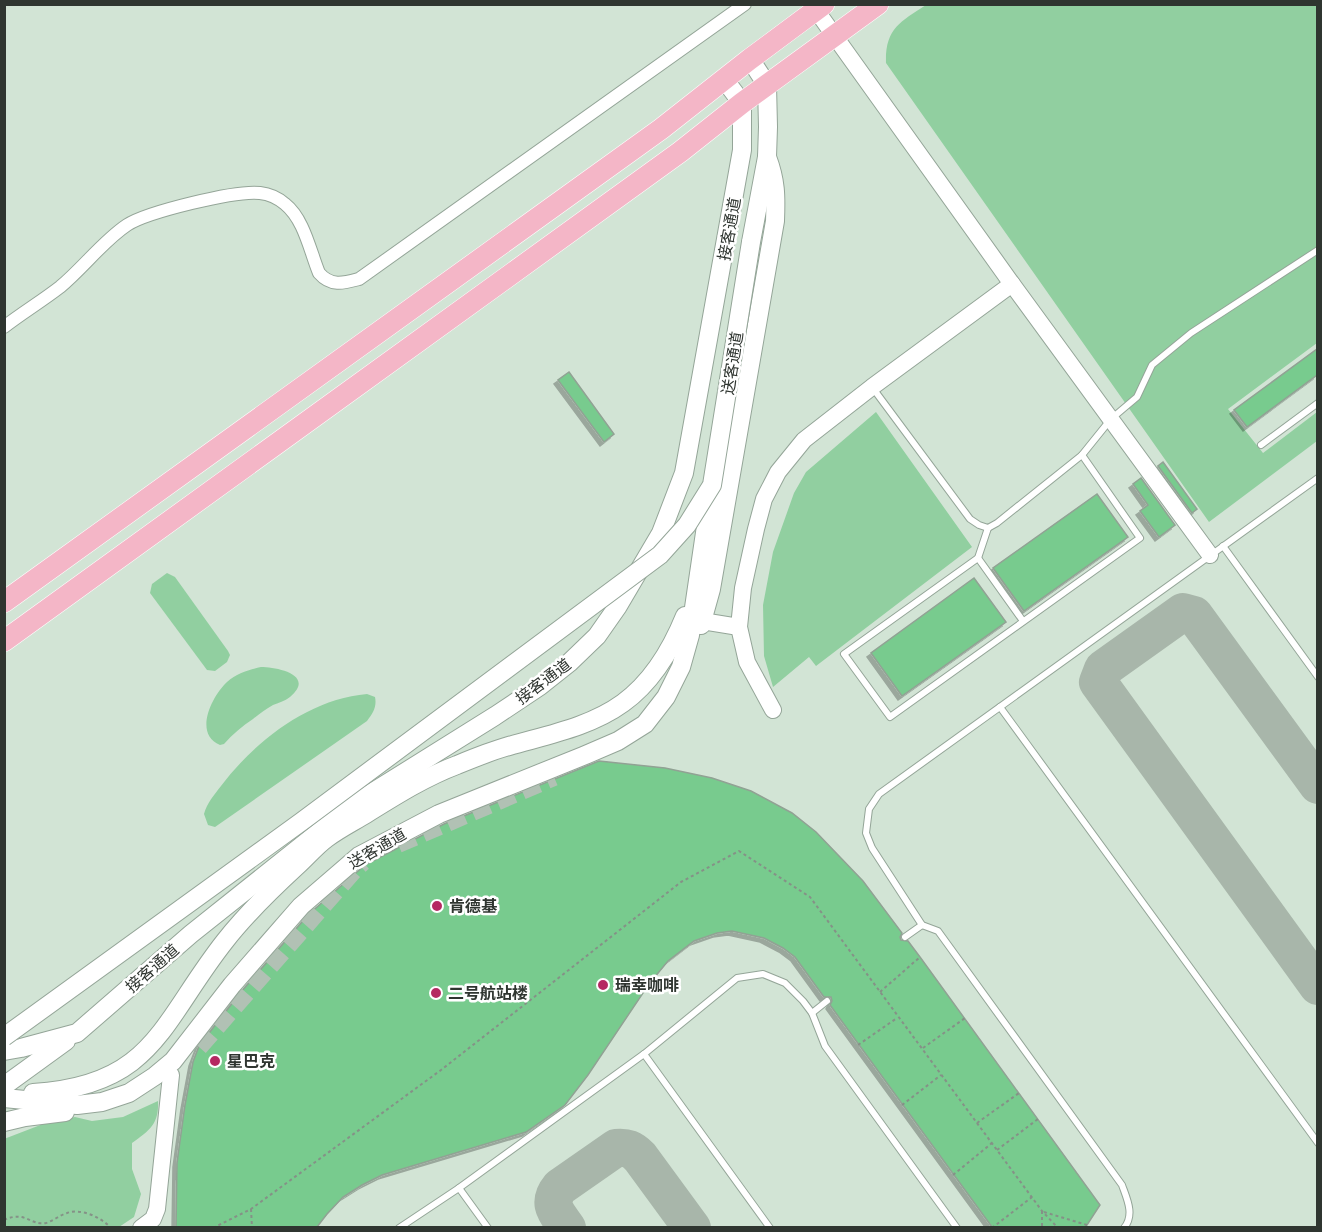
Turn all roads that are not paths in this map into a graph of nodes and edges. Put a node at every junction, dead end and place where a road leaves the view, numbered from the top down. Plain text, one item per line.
1 (745, 4) edge
2 (878, 4) edge
3 (820, 7) edge
4 (834, 36) junction
5 (750, 59) junction
6 (724, 79) junction
7 (767, 85) junction
8 (741, 103) junction
9 (767, 157) junction
10 (1317, 250) edge
11 (1012, 284) junction
12 (4, 327) edge
13 (872, 387) junction
14 (1317, 404) edge
15 (1111, 419) junction
16 (1261, 445) dead end
17 (1082, 455) junction
18 (1317, 478) edge
19 (712, 485) junction
20 (988, 528) junction
21 (1216, 551) junction
22 (978, 558) junction
23 (696, 590) junction
24 (4, 602) edge
25 (702, 621) junction
26 (1023, 621) junction
27 (739, 627) junction
28 (4, 641) edge
29 (1317, 676) edge
30 (999, 707) junction
31 (773, 710) dead end
32 (590, 762) dead end
33 (922, 925) junction
34 (905, 937) dead end
35 (827, 1001) dead end
36 (812, 1013) junction
37 (77, 1034) junction
38 (4, 1037) edge
39 (199, 1047) tunnel mouth
40 (4, 1051) edge
41 (644, 1054) junction
42 (171, 1075) junction
43 (4, 1086) edge
44 (4, 1096) edge
45 (4, 1122) edge
46 (1317, 1143) edge
47 (459, 1188) junction
48 (141, 1227) edge
49 (399, 1227) edge
50 (488, 1227) edge
51 (770, 1227) edge
52 (957, 1227) edge
53 (1124, 1227) edge

1 - 12 street
2 - 4 highway
3 - 4 street
3 - 5 highway
4 - 7 highway
4 - 11 street
5 - 6 highway
5 - 7 main road
6 - 8 main road
6 - 24 highway
7 - 8 highway
7 - 9 main road
8 - 28 highway
8 - 37 main road, 接客通道
9 - 19 main road, 送客通道, bridge
9 - 25 main road
10 - 15 lane
11 - 13 street
11 - 15 street
13 - 20 lane
13 - 27 street
14 - 16 lane
15 - 17 lane
15 - 21 street
17 - 20 lane
17 - 26 lane
18 - 21 lane
19 - 23 main road, 送客通道
19 - 38 main road, 送客通道, bridge
20 - 22 lane
21 - 29 lane
21 - 30 lane
22 - 26 lane
22 - 26 lane
23 - 44 main road, 送客通道
23 - 44 main road, 送客通道
25 - 27 street
25 - 32 main road
27 - 31 street
30 - 33 lane
30 - 46 lane
33 - 34 lane
33 - 53 lane
35 - 36 lane
36 - 41 lane
36 - 52 lane
37 - 40 main road, 接客通道
37 - 43 main road
39 - 42 main road
41 - 47 lane
41 - 51 lane
42 - 45 main road
42 - 48 street
47 - 49 lane
47 - 50 lane

